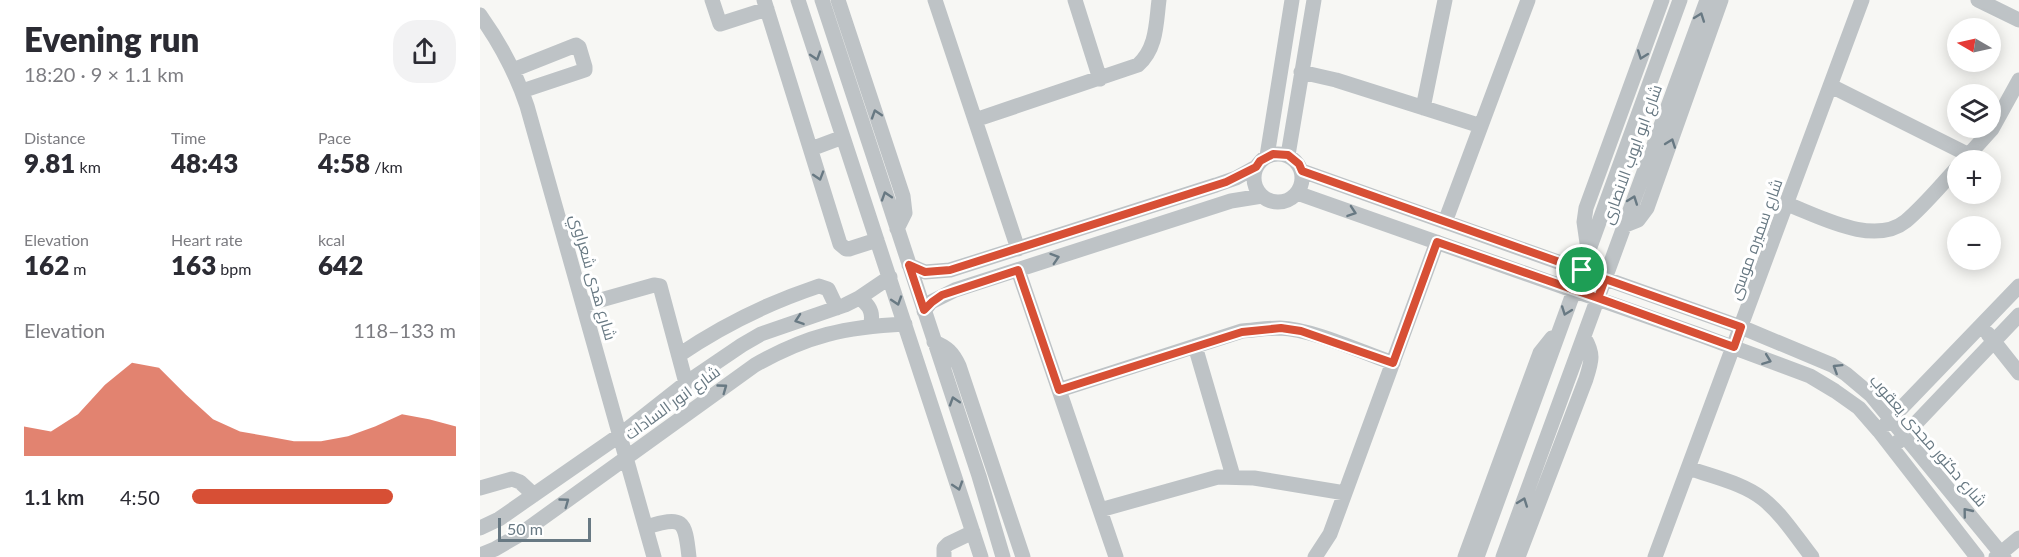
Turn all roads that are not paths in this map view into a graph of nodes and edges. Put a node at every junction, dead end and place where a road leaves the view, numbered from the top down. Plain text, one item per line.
1 (712, 0) edge
2 (798, 0) edge
3 (822, 0) edge
4 (838, 0) edge
5 (935, 0) edge
6 (1075, 0) edge
7 (1159, 0) edge
8 (1292, 0) edge
9 (1314, 0) edge
10 (1444, 0) edge
11 (1528, 0) edge
12 (1662, 0) edge
13 (1680, 0) edge
14 (1707, 0) edge
15 (1721, 0) edge
16 (1862, 0) edge
17 (1978, 0) edge
18 (765, 4) edge
19 (480, 15) edge
20 (2019, 20) edge
21 (513, 70) junction
22 (1302, 72) junction
23 (1100, 79) junction
24 (2019, 80) edge
25 (1831, 86) junction
26 (522, 91) junction
27 (1423, 108) junction
28 (975, 120) junction
29 (1481, 126) junction
30 (843, 137) junction
31 (811, 149) junction
32 (1952, 150) edge
33 (1974, 150) edge
34 (1288, 155) junction
35 (1261, 162) junction
36 (1302, 171) junction
37 (1947, 178) edge
38 (1297, 193) junction
39 (1262, 196) junction
40 (1787, 204) junction
41 (1445, 222) junction
42 (1623, 226) junction
43 (897, 229) junction
44 (878, 240) junction
45 (1437, 242) junction
46 (1018, 249) junction
47 (1589, 252) junction
48 (909, 265) junction
49 (1018, 270) junction
50 (1582, 270) junction
51 (890, 277) junction
52 (1605, 279) junction
53 (2019, 286) edge
54 (1574, 290) junction
55 (859, 298) junction
56 (1598, 298) junction
57 (583, 305) junction
58 (837, 308) junction
59 (924, 310) junction
60 (2019, 315) edge
61 (905, 324) junction
62 (1980, 324) junction
63 (870, 326) junction
64 (1741, 327) junction
65 (1558, 336) junction
66 (1584, 337) junction
67 (934, 342) junction
68 (1994, 342) junction
69 (1195, 346) junction
70 (1734, 347) junction
71 (679, 356) junction
72 (1393, 363) junction
73 (2019, 373) edge
74 (686, 383) junction
75 (1059, 390) junction
76 (1891, 419) junction
77 (1879, 431) junction
78 (620, 435) junction
79 (1905, 436) junction
80 (1892, 448) junction
81 (626, 458) junction
82 (1689, 468) junction
83 (1233, 476) junction
84 (480, 488) edge
85 (1345, 493) junction
86 (534, 495) junction
87 (1100, 510) junction
88 (646, 527) junction
89 (480, 528) edge
90 (973, 532) junction
91 (2019, 538) edge
92 (481, 553) edge
93 (1807, 555) edge
94 (2000, 556) edge
95 (654, 557) edge
96 (689, 557) edge
97 (944, 557) edge
98 (981, 557) edge
99 (1003, 557) edge
100 (1023, 557) edge
101 (1116, 557) edge
102 (1315, 557) edge
103 (1465, 557) edge
104 (1477, 557) edge
105 (1503, 557) edge
106 (1518, 557) edge
107 (1655, 557) edge
108 (1977, 557) edge

1 - 18 street
2 -> 30 street
43 -> 3 street
43 -> 4 street
5 - 28 street
6 - 23 street
7 - 23 street
8 - 35 street
9 - 22 street
10 - 27 street
11 - 29 street
12 -> 47 street
13 - 47 street, شارع ابو ايوب الانصارى
42 -> 14 street, شارع ابو ايوب الانصارى
42 -> 15 street
16 - 25 street, شارع سميره موسى
17 - 20 street
18 - 31 street
19 - 21 street, شارع هدى شعراوي
21 - 26 street, شارع هدى شعراوي
21 - 26 street
22 - 27 street
22 - 34 street
23 - 28 street
24 - 33 street
25 - 32 street
25 - 40 street, شارع سميره موسى
26 - 57 street, شارع هدى شعراوي
27 - 29 street
28 - 46 street
29 - 41 street
30 - 31 street
30 - 44 street
31 -> 44 street
34 - 35 street
34 - 36 street
35 - 39 street
35 - 46 street
36 - 38 street
36 - 41 street, شارع دكتور مجدى يعقوب
37 - 40 street
38 - 39 street
38 -> 45 street, شارع دكتور مجدى يعقوب
49 -> 39 street
40 - 64 street, شارع سميره موسى
41 - 50 street, شارع دكتور مجدى يعقوب
42 - 52 street, شارع ابو ايوب الانصارى
43 - 48 street
44 - 51 street
45 - 54 street, شارع دكتور مجدى يعقوب
45 - 72 street
46 - 48 street
47 - 50 street, شارع ابو ايوب الانصارى
48 - 59 street
49 - 59 street
49 - 75 street
50 - 52 street, شارع دكتور مجدى يعقوب
50 - 54 street, شارع ابو ايوب الانصارى
51 - 55 street, شارع انور السادات
51 -> 61 street
52 - 56 street, شارع ابو ايوب الانصارى
52 - 64 street, شارع دكتور مجدى يعقوب
53 - 62 street
54 - 56 street, شارع دكتور مجدى يعقوب
54 -> 65 street, شارع ابو ايوب الانصارى
55 - 58 street, شارع انور السادات
55 - 63 street
56 - 66 street, شارع ابو ايوب الانصارى
56 - 70 street, شارع دكتور مجدى يعقوب
57 - 71 street
57 - 78 street, شارع هدى شعراوي
58 - 71 street
58 -> 74 street, شارع انور السادات
59 - 67 street
60 - 68 street
61 - 63 street, شارع انور السادات
61 -> 90 street
62 - 68 street
62 - 76 street
81 -> 63 street, شارع انور السادات
64 - 70 street, شارع سميره موسى
76 -> 64 street, شارع دكتور مجدى يعقوب
65 - 103 street
65 - 104 street, شارع ابو ايوب الانصارى
105 -> 66 street, شارع ابو ايوب الانصارى
66 - 106 street
99 -> 67 street
67 - 100 street
68 - 73 street
68 - 79 street
69 - 72 street
69 - 75 street
69 - 83 street
70 -> 77 street, شارع دكتور مجدى يعقوب
70 - 82 street, شارع سميره موسى
71 - 74 street
72 - 85 street
74 - 78 street, شارع انور السادات
75 - 87 street
76 - 77 street
76 - 79 street, شارع دكتور مجدى يعقوب
77 - 80 street, شارع دكتور مجدى يعقوب
78 - 81 street, شارع هدى شعراوي
78 - 86 street, شارع انور السادات
79 - 80 street
94 -> 79 street, شارع دكتور مجدى يعقوب
80 - 108 street, شارع دكتور مجدى يعقوب
81 - 88 street, شارع هدى شعراوي
92 -> 81 street, شارع انور السادات
82 - 93 street
82 - 107 street, شارع سميره موسى
83 - 85 street
83 - 87 street
84 - 86 street
85 - 102 street
86 - 89 street, شارع انور السادات
87 - 101 street
88 - 95 street, شارع هدى شعراوي
88 - 96 street
90 - 97 street
90 - 98 street
91 - 94 street

